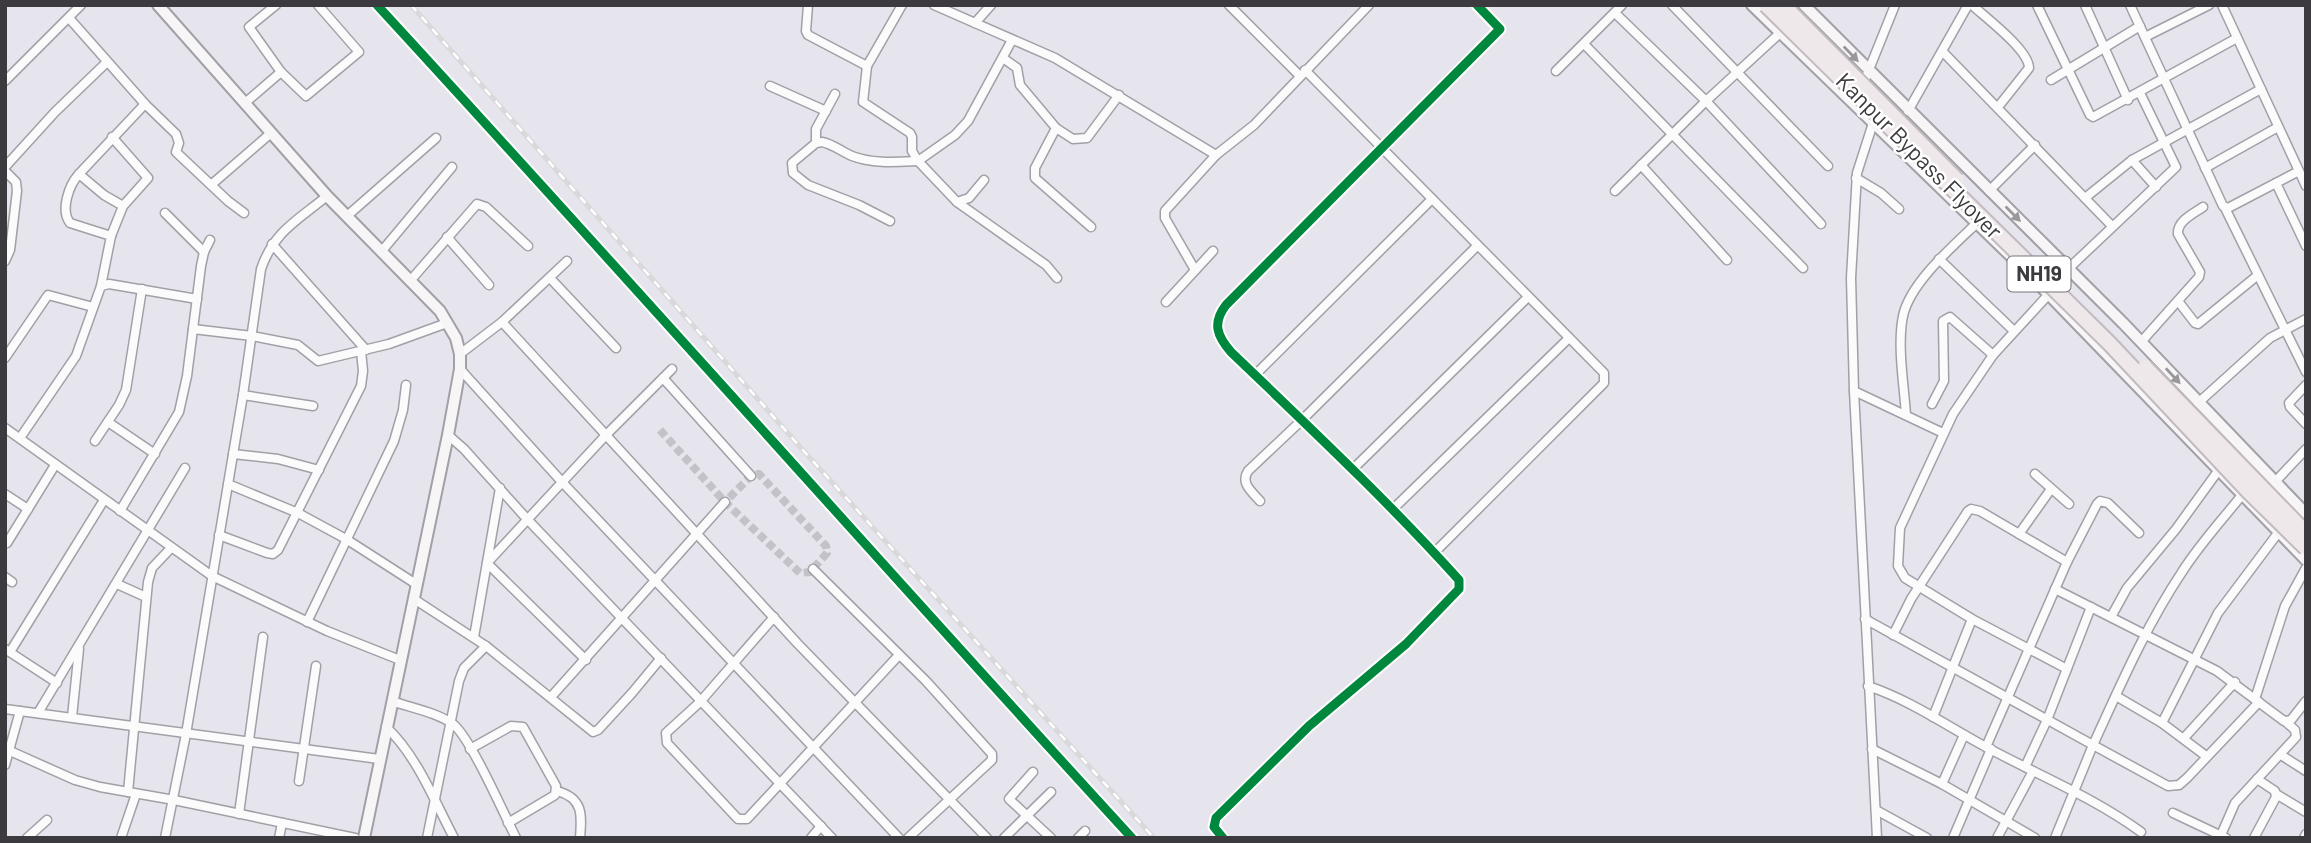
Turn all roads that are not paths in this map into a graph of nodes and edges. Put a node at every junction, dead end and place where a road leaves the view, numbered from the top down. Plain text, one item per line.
1 (80, 5) edge
2 (158, 5) edge
3 (276, 5) edge
4 (318, 5) edge
5 (377, 5) edge
6 (808, 5) edge
7 (902, 5) edge
8 (934, 5) edge
9 (991, 5) edge
10 (1229, 5) edge
11 (1369, 5) edge
12 (1477, 5) edge
13 (1622, 5) edge
14 (1672, 5) edge
15 (1752, 5) edge
16 (1766, 5) edge
17 (1783, 5) edge
18 (1804, 5) edge
19 (1895, 5) edge
20 (1970, 5) edge
21 (2037, 5) edge
22 (2085, 5) edge
23 (2130, 5) edge
24 (2209, 5) edge
25 (2222, 5) edge
26 (1615, 13) junction
27 (69, 18) junction
28 (975, 23) junction
29 (2140, 26) junction
30 (1780, 33) junction
31 (2145, 37) junction
32 (2237, 38) junction
33 (1012, 40) junction
34 (1584, 44) junction
35 (2105, 49) junction
36 (1943, 51) junction
37 (1003, 58) junction
38 (107, 62) junction
39 (867, 66) junction
40 (1556, 71) dead end
41 (2068, 71) junction
42 (281, 72) junction
43 (1737, 72) junction
44 (1868, 72) junction
45 (1303, 73) junction
46 (2051, 80) dead end
47 (2164, 80) junction
48 (5, 81) edge
49 (770, 86) dead end
50 (2261, 89) junction
51 (2140, 93) junction
52 (835, 94) dead end
53 (1119, 95) junction
54 (1893, 96) junction
55 (2128, 100) junction
56 (1706, 101) junction
57 (245, 103) junction
58 (145, 104) junction
59 (1854, 104) junction
60 (1998, 107) junction
61 (825, 111) junction
62 (1908, 111) junction
63 (1873, 122) junction
64 (2278, 127) junction
65 (1056, 128) junction
66 (2188, 131) junction
67 (271, 133) junction
68 (1673, 134) junction
69 (112, 137) junction
70 (436, 138) dead end
71 (816, 143) junction
72 (2165, 143) junction
73 (2035, 145) junction
74 (1382, 148) junction
75 (1216, 155) junction
76 (2132, 160) junction
77 (918, 161) junction
78 (1641, 166) junction
79 (1828, 166) dead end
80 (452, 167) dead end
81 (2205, 168) junction
82 (5, 169) edge
83 (2299, 171) junction
84 (79, 174) junction
85 (1856, 178) junction
86 (984, 180) dead end
87 (2276, 183) junction
88 (211, 185) junction
89 (2306, 186) edge
90 (2156, 187) junction
91 (1615, 191) dead end
92 (1989, 191) junction
93 (327, 196) junction
94 (2085, 198) junction
95 (1432, 199) junction
96 (957, 202) junction
97 (123, 206) junction
98 (2203, 206) dead end
99 (2225, 208) junction
100 (1899, 209) dead end
101 (165, 213) dead end
102 (244, 213) dead end
103 (347, 216) junction
104 (890, 221) dead end
105 (1977, 223) junction
106 (1821, 224) dead end
107 (2112, 226) junction
108 (1091, 227) dead end
109 (111, 236) junction
110 (447, 237) junction
111 (210, 240) dead end
112 (272, 244) junction
113 (528, 246) dead end
114 (1477, 246) junction
115 (2306, 246) edge
116 (1213, 251) dead end
117 (204, 252) junction
118 (382, 252) junction
119 (1939, 259) junction
120 (1727, 260) dead end
121 (5, 261) edge
122 (567, 261) dead end
123 (1803, 268) dead end
124 (2068, 269) junction
125 (1195, 270) junction
126 (2258, 275) junction
127 (550, 278) junction
128 (1057, 278) dead end
129 (410, 281) junction
130 (489, 285) dead end
131 (101, 286) junction
132 (142, 289) junction
133 (2049, 294) junction
134 (1528, 297) junction
135 (197, 299) junction
136 (2178, 301) junction
137 (1166, 302) dead end
138 (93, 307) junction
139 (2306, 319) edge
140 (502, 322) junction
141 (447, 323) junction
142 (193, 329) junction
143 (2285, 329) junction
144 (2014, 331) junction
145 (252, 336) junction
146 (1569, 338) junction
147 (2141, 342) junction
148 (616, 348) dead end
149 (363, 351) junction
150 (460, 354) junction
151 (1993, 355) junction
152 (5, 358) edge
153 (460, 369) junction
154 (672, 369) dead end
155 (2306, 372) edge
156 (1255, 375) junction
157 (663, 378) junction
158 (406, 385) dead end
159 (2306, 385) edge
160 (1854, 391) junction
161 (243, 395) junction
162 (2198, 403) junction
163 (1932, 404) dead end
164 (313, 406) dead end
165 (1906, 415) junction
166 (1302, 420) junction
167 (108, 422) junction
168 (2306, 424) edge
169 (6, 430) edge
170 (1943, 433) junction
171 (448, 435) junction
172 (606, 435) junction
173 (20, 438) junction
174 (95, 441) dead end
175 (2306, 449) edge
176 (155, 454) junction
177 (233, 454) junction
178 (55, 465) junction
179 (185, 468) dead end
180 (319, 470) junction
181 (1352, 470) junction
182 (2218, 471) junction
183 (2035, 474) dead end
184 (751, 476) dead end
185 (562, 482) junction
186 (2274, 483) junction
187 (228, 484) junction
188 (500, 488) junction
189 (2051, 489) junction
190 (5, 494) edge
191 (2242, 495) junction
192 (104, 500) junction
193 (724, 502) tunnel mouth
194 (1260, 502) dead end
195 (2069, 504) dead end
196 (28, 509) junction
197 (1392, 510) junction
198 (120, 511) junction
199 (298, 513) junction
200 (2306, 514) edge
201 (527, 519) junction
202 (149, 531) junction
203 (2139, 533) dead end
204 (2278, 533) junction
205 (2306, 533) edge
206 (696, 534) junction
207 (2020, 534) junction
208 (219, 535) junction
209 (346, 539) junction
210 (7, 543) dead end
211 (171, 548) junction
212 (2306, 548) edge
213 (1434, 553) junction
214 (2306, 560) edge
215 (2067, 562) junction
216 (487, 564) junction
217 (2306, 568) edge
218 (813, 569) dead end
219 (212, 576) junction
220 (655, 579) junction
221 (117, 584) junction
222 (416, 584) junction
223 (1919, 587) junction
224 (2055, 589) junction
225 (146, 597) junction
226 (414, 599) junction
227 (2091, 607) junction
228 (622, 617) junction
229 (774, 617) junction
230 (2111, 617) junction
231 (1972, 618) junction
232 (1866, 619) junction
233 (307, 622) junction
234 (1893, 635) junction
235 (2145, 635) junction
236 (263, 637) dead end
237 (474, 637) junction
238 (79, 646) junction
239 (486, 646) junction
240 (2029, 650) junction
241 (8, 651) edge
242 (899, 654) junction
243 (661, 658) junction
244 (2194, 659) junction
245 (400, 660) junction
246 (586, 660) junction
247 (733, 663) junction
248 (316, 666) dead end
249 (1952, 667) junction
250 (2067, 669) junction
251 (2235, 682) junction
252 (57, 683) junction
253 (1868, 686) junction
254 (2116, 696) junction
255 (551, 697) junction
256 (2009, 699) junction
257 (2257, 700) junction
258 (392, 701) junction
259 (2306, 701) edge
260 (700, 702) junction
261 (854, 703) junction
262 (5, 709) edge
263 (20, 711) junction
264 (38, 713) junction
265 (72, 717) junction
266 (1933, 717) junction
267 (2047, 720) junction
268 (449, 721) junction
269 (2286, 722) junction
270 (2162, 723) junction
271 (135, 725) junction
272 (386, 727) junction
273 (186, 734) junction
274 (1964, 735) junction
275 (2184, 738) junction
276 (249, 741) junction
277 (2093, 745) junction
278 (813, 746) junction
279 (304, 748) junction
280 (470, 748) junction
281 (1872, 748) junction
282 (1989, 748) junction
283 (10, 751) junction
284 (2281, 755) junction
285 (2206, 756) junction
286 (379, 759) junction
287 (5, 765) edge
288 (2029, 769) junction
289 (2306, 771) edge
290 (1033, 772) dead end
291 (2258, 779) junction
292 (299, 782) dead end
293 (779, 784) junction
294 (1942, 784) junction
295 (557, 791) junction
296 (1051, 792) dead end
297 (2075, 792) junction
298 (132, 793) junction
299 (2276, 794) junction
300 (950, 799) junction
301 (1969, 799) junction
302 (174, 800) junction
303 (433, 800) junction
304 (1876, 810) junction
305 (2306, 812) edge
306 (2174, 813) dead end
307 (239, 814) junction
308 (1026, 816) junction
309 (47, 820) dead end
310 (2006, 821) junction
311 (282, 823) junction
312 (508, 823) junction
313 (821, 827) junction
314 (2141, 832) dead end
315 (2223, 836) edge
316 (27, 838) edge
317 (121, 838) edge
318 (165, 838) edge
319 (279, 838) edge
320 (355, 838) edge
321 (364, 838) edge
322 (427, 838) edge
323 (454, 838) edge
324 (516, 838) edge
325 (580, 838) edge
326 (811, 838) edge
327 (832, 838) edge
328 (898, 838) edge
329 (908, 838) edge
330 (987, 838) edge
331 (1004, 838) edge
332 (1051, 838) edge
333 (1132, 838) edge
334 (1223, 838) edge
335 (1877, 838) edge
336 (1927, 838) edge
337 (1953, 838) edge
338 (1997, 838) edge
339 (2035, 838) edge
340 (2055, 838) edge
341 (2254, 838) edge

1 - 27 street
2 - 57 main road
3 - 42 street
4 - 42 street
5 - 333 street
6 - 39 street
7 - 39 street
8 - 28 street
9 - 28 street
10 - 45 street
11 - 45 street
12 - 74 street
13 - 26 street
14 - 43 street
15 - 30 main road
16 - 212 highway, Kanpur Bypass Flyover / NH19, bridge
17 - 205 highway, Kanpur Bypass Flyover / NH19, bridge
18 -> 44 main road
19 - 44 street
20 - 36 street
20 - 60 street
21 - 41 street
22 - 35 street
23 - 29 street
24 - 31 street
25 - 32 street
26 - 34 street
26 - 56 street
27 - 38 street
27 - 48 street
28 - 33 street
29 - 31 street
29 - 35 street
30 - 43 street
30 - 59 main road
31 - 47 street
32 - 47 street
32 - 50 street
33 - 37 street
33 - 53 street
34 - 40 street
34 - 68 street
35 - 41 street
35 - 55 street
36 - 60 street
36 - 62 street
37 - 65 street
37 - 77 street
38 - 58 street
38 - 82 street
39 - 77 street
41 - 46 street
41 - 55 street
42 - 57 street
43 - 56 street
43 - 79 street
44 - 54 main road
44 - 59 street
45 - 74 street
45 - 75 street
47 - 51 street
47 - 66 street
49 - 61 street
50 - 64 street
50 - 66 street
51 - 55 street
51 - 72 street
52 - 61 street
53 - 65 street
53 - 75 street
54 - 62 main road
54 - 63 street
56 - 68 street
56 - 106 street
57 - 67 main road
58 - 69 street
58 - 88 street
59 - 63 main road
60 - 73 street
61 - 71 street
62 - 92 main road
63 - 85 street
63 - 105 main road
64 - 81 street
64 - 83 street
65 - 108 street
66 - 72 street
66 - 81 street
67 - 88 street
67 - 93 main road
68 - 78 street
68 - 123 street
69 - 84 street
69 - 97 street
70 - 103 street
71 - 77 street
71 - 104 street
72 - 76 street
72 - 90 street
73 - 92 street
73 - 94 street
74 - 95 street
74 - 156 street
75 - 125 street
76 - 90 street
76 - 94 street
77 - 96 street
78 - 91 street
78 - 120 street
80 - 118 street
81 - 99 street
82 - 121 street
83 - 87 street
83 - 89 street
84 - 97 street
84 - 109 street
85 - 100 street
85 - 160 street
86 - 96 street
87 - 99 street
87 - 115 street
88 - 102 street
90 - 107 street
92 -> 124 main road
93 - 103 main road
93 - 112 street
94 - 107 street
95 - 114 street
95 - 156 street
96 - 128 street
97 - 109 street
98 - 136 street
99 - 126 street
101 - 117 street
103 - 118 main road
105 - 119 street
105 - 133 main road
107 - 124 street
109 - 131 street
110 - 113 street
110 - 129 street
110 - 130 street
111 - 117 street
112 - 145 street
112 - 149 street
114 - 134 street
114 - 166 street
116 - 125 street
117 - 135 street
118 - 129 main road
119 - 144 street
119 - 165 street
122 - 127 street
124 - 147 main road
125 - 137 street
126 - 136 street
126 - 143 street
127 - 140 street
127 - 148 street
129 - 141 main road
131 - 132 street
131 - 138 street
132 - 135 street
132 - 167 street
133 - 144 street
133 - 182 main road
134 - 146 street
134 - 181 street
135 - 142 street
136 - 147 street
138 - 152 street
138 - 173 street
139 - 143 street
140 - 150 street
140 - 172 street
141 - 149 street
141 - 150 main road
142 - 145 street
142 - 176 street
143 - 155 street
143 - 162 street
144 - 151 street
145 - 149 street
145 - 161 street
146 - 197 street
146 - 213 street
147 -> 162 main road
149 - 180 street
150 - 153 main road
151 - 163 street
151 - 170 street
153 - 171 main road
153 - 185 street
154 - 157 street
156 - 166 street
157 - 172 street
157 - 184 street
158 - 209 street
159 - 168 street
160 - 165 street
160 - 232 street
161 - 164 street
161 - 177 street
162 - 186 main road
165 - 170 street
166 - 181 street
166 - 194 street
167 - 174 street
167 - 176 street
169 - 173 street
170 - 223 street
171 - 188 street
171 - 222 main road
172 - 185 street
172 - 206 street
173 - 178 street
175 - 186 street
176 - 198 street
177 - 180 street
177 - 187 street
178 - 192 street
178 - 196 street
179 - 202 street
180 - 199 street
181 - 197 street
182 - 191 main road
182 - 230 street
183 - 189 street
185 - 201 street
185 - 220 street
186 - 200 main road
187 - 199 street
187 - 208 street
188 - 201 street
188 - 216 street
189 - 195 street
189 - 207 street
190 - 196 street
191 - 204 main road
191 - 235 street
192 - 198 street
192 - 241 street
193 - 206 street
196 - 210 street
197 - 213 street
198 - 202 street
199 - 208 street
199 - 209 street
201 - 216 street
201 - 228 street
202 - 211 street
202 - 221 street
203 - 215 street
204 - 214 main road
204 - 244 street
206 - 220 street
206 - 229 street
207 - 215 street
207 - 223 street
208 - 219 street
209 - 222 street
209 - 233 street
211 - 219 street
211 - 225 street
213 - 334 street
215 - 224 street
216 - 237 street
216 - 246 street
217 - 257 street
218 - 242 street
219 - 233 street
219 - 273 street
220 - 228 street
220 - 247 street
221 - 225 street
221 - 238 street
222 - 226 main road
223 - 231 street
223 - 234 street
224 - 227 street
224 - 240 street
225 - 271 street
226 - 237 street
226 - 245 main road
227 - 230 street
227 - 250 street
228 - 243 street
228 - 246 street
229 - 247 street
229 - 261 street
230 - 235 street
231 - 240 street
231 - 249 street
232 - 234 street
232 - 253 street
233 - 245 street
234 - 249 street
235 - 244 street
235 - 254 street
236 - 276 street
237 - 239 street
238 - 252 street
238 - 265 street
239 - 255 street
239 - 268 street
240 - 250 street
240 - 256 street
241 - 252 street
242 - 261 street
242 - 300 street
243 - 255 street
243 - 260 street
244 - 251 street
244 - 270 street
245 - 258 main road
246 - 255 street
247 - 260 street
247 - 278 street
248 - 279 street
249 - 256 street
249 - 266 street
250 - 267 street
251 - 257 street
251 - 275 street
252 - 264 street
253 - 266 street
253 - 281 street
254 - 270 street
254 - 277 street
256 - 267 street
256 - 282 street
257 - 269 street
257 - 285 street
258 - 268 street
258 - 272 main road
259 - 269 street
260 - 293 street
260 - 293 street
261 - 278 street
261 - 300 street
262 - 263 street
263 - 264 street
263 - 283 street
264 - 265 street
265 - 271 street
266 - 274 street
267 - 277 street
267 - 288 street
268 - 280 street
268 - 303 street
269 - 284 street
270 - 275 street
271 - 273 street
271 - 298 street
272 - 286 main road
272 - 303 street
273 - 276 street
273 - 302 street
274 - 282 street
274 - 294 street
275 - 285 street
276 - 279 street
276 - 307 street
277 - 285 street
277 - 297 street
278 - 293 street
278 - 328 street
279 - 286 street
279 - 292 street
280 - 295 street
280 - 312 street
281 - 294 street
281 - 304 street
282 - 288 street
282 - 301 street
283 - 287 street
283 - 298 street
284 - 289 street
284 - 291 street
286 - 321 main road
288 - 297 street
288 - 310 street
290 - 308 street
291 - 299 street
291 - 315 street
293 - 313 street
294 - 301 street
295 - 312 street
295 - 325 street
296 - 308 street
297 - 314 street
297 - 340 street
298 - 302 street
298 - 317 street
299 - 305 street
299 - 341 street
300 - 329 street
300 - 330 street
301 - 310 street
301 - 337 street
302 - 307 street
302 - 318 street
303 - 322 street
303 - 323 street
304 - 335 street
304 - 336 street
306 - 315 street
307 - 311 street
308 - 331 street
308 - 332 street
309 - 316 street
310 - 338 street
310 - 339 street
311 - 319 street
311 - 320 street
312 - 324 street
313 - 326 street
313 - 327 street

